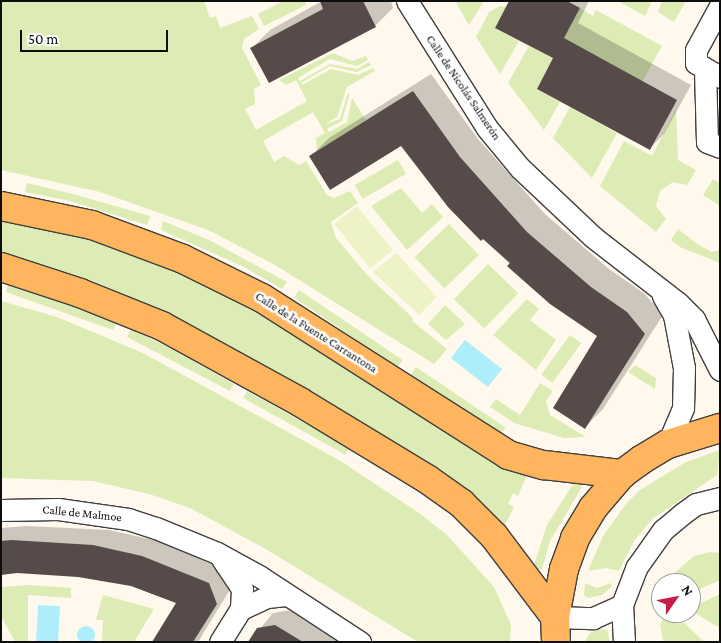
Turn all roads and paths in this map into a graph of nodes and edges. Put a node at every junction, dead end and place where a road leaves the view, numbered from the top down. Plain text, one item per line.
1 (407, 1) edge
2 (720, 6) edge
3 (712, 73) edge
4 (720, 147) edge
5 (1, 206) edge
6 (1, 267) edge
7 (659, 289) junction
8 (720, 370) edge
9 (720, 428) edge
10 (668, 444) junction
11 (622, 474) junction
12 (720, 498) edge
13 (1, 510) edge
14 (217, 553) junction
15 (286, 595) junction
16 (622, 605) junction
17 (241, 609) junction
18 (554, 631) edge
19 (220, 642) edge
20 (360, 642) edge
21 (624, 642) edge

1 - 7 street, Calle de Nicolás Salmerón
2 - 3 street
3 - 4 street
5 - 11 main road, Calle de la Fuente Carrantona
6 - 18 main road
7 - 8 street, Calle de Nicolás Salmerón
7 - 10 street, Calle de Nicolás Salmerón
9 - 10 main road
10 - 11 main road
11 - 18 main road
12 - 16 street
13 - 14 street, Calle de Malmoe
14 - 15 street, Calle de Malmoe
14 - 17 street
15 - 17 street
15 - 20 street, Calle de Malmoe
16 - 18 street
16 - 21 street
17 - 19 street

